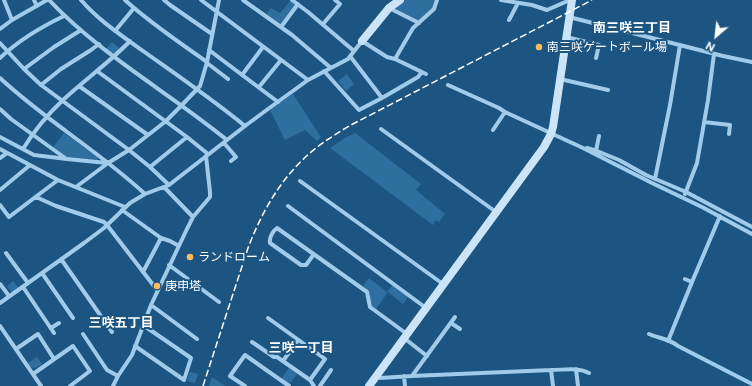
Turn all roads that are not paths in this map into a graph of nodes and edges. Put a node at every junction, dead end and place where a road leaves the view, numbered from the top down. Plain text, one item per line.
1 (4, 0) edge
2 (34, 0) edge
3 (48, 0) edge
4 (81, 0) edge
5 (125, 0) edge
6 (164, 0) edge
7 (201, 0) edge
8 (219, 0) edge
9 (242, 0) edge
10 (292, 0) edge
11 (335, 0) edge
12 (400, 0) edge
13 (437, 0) edge
14 (501, 0) edge
15 (571, 0) edge
16 (518, 3) junction
17 (298, 4) junction
18 (37, 6) junction
19 (134, 8) junction
20 (389, 8) junction
21 (216, 12) junction
22 (64, 16) junction
23 (569, 17) junction
24 (12, 20) junction
25 (509, 20) dead end
26 (419, 23) junction
27 (323, 24) junction
28 (281, 27) junction
29 (0, 29) edge
30 (81, 30) junction
31 (115, 31) junction
32 (212, 34) junction
33 (566, 37) junction
34 (130, 41) junction
35 (362, 41) junction
36 (0, 43) edge
37 (99, 44) junction
38 (680, 45) junction
39 (263, 47) junction
40 (209, 50) junction
41 (7, 51) junction
42 (354, 51) junction
43 (714, 54) junction
44 (350, 56) junction
45 (114, 57) junction
46 (0, 58) edge
47 (596, 58) dead end
48 (395, 59) junction
49 (281, 60) junction
50 (752, 62) edge
51 (207, 63) junction
52 (331, 68) junction
53 (24, 69) junction
54 (97, 71) junction
55 (324, 71) junction
56 (242, 74) junction
57 (0, 78) edge
58 (228, 79) dead end
59 (560, 79) junction
60 (308, 80) junction
61 (41, 85) junction
62 (448, 85) dead end
63 (79, 86) junction
64 (259, 87) junction
65 (197, 89) junction
66 (608, 90) dead end
67 (382, 98) junction
68 (62, 101) junction
69 (278, 102) junction
70 (182, 106) junction
71 (0, 109) edge
72 (505, 112) junction
73 (47, 117) junction
74 (166, 121) junction
75 (704, 122) junction
76 (245, 126) junction
77 (381, 129) dead end
78 (493, 130) dead end
79 (32, 134) junction
80 (551, 134) junction
81 (729, 134) dead end
82 (148, 135) junction
83 (599, 136) dead end
84 (0, 137) edge
85 (187, 137) junction
86 (225, 141) junction
87 (583, 148) junction
88 (0, 149) edge
89 (23, 149) junction
90 (129, 150) junction
91 (596, 151) junction
92 (7, 153) junction
93 (207, 155) junction
94 (0, 158) edge
95 (67, 159) junction
96 (231, 161) dead end
97 (108, 163) junction
98 (30, 165) junction
99 (150, 167) junction
100 (640, 172) junction
101 (639, 177) junction
102 (655, 179) junction
103 (58, 180) junction
104 (300, 181) dead end
105 (169, 185) junction
106 (76, 187) junction
107 (164, 187) junction
108 (0, 190) edge
109 (686, 192) junction
110 (145, 194) junction
111 (36, 197) junction
112 (683, 198) junction
113 (0, 205) edge
114 (288, 206) dead end
115 (124, 209) junction
116 (496, 212) junction
117 (720, 216) junction
118 (193, 217) junction
119 (107, 225) junction
120 (752, 227) edge
121 (752, 234) edge
122 (161, 238) junction
123 (179, 246) junction
124 (6, 253) dead end
125 (314, 254) junction
126 (61, 259) junction
127 (169, 266) junction
128 (143, 272) junction
129 (42, 273) junction
130 (684, 279) dead end
131 (692, 282) junction
132 (28, 283) junction
133 (0, 284) edge
134 (443, 285) junction
135 (23, 287) junction
136 (157, 290) junction
137 (9, 296) junction
138 (219, 302) dead end
139 (0, 303) edge
140 (150, 305) junction
141 (426, 308) junction
142 (455, 317) dead end
143 (73, 318) dead end
144 (268, 318) dead end
145 (59, 323) dead end
146 (451, 323) junction
147 (143, 325) junction
148 (0, 326) edge
149 (51, 328) junction
150 (460, 329) dead end
151 (112, 332) dead end
152 (54, 333) dead end
153 (83, 334) dead end
154 (649, 334) dead end
155 (405, 336) junction
156 (197, 339) dead end
157 (298, 340) junction
158 (668, 341) junction
159 (252, 342) dead end
160 (135, 346) junction
161 (16, 349) junction
162 (427, 356) junction
163 (54, 359) junction
164 (283, 361) junction
165 (576, 369) junction
166 (331, 370) dead end
167 (551, 370) junction
168 (589, 373) dead end
169 (33, 374) junction
170 (118, 376) junction
171 (376, 376) junction
172 (404, 376) junction
173 (412, 376) junction
174 (310, 380) junction
175 (752, 384) edge
176 (370, 385) edge
177 (41, 386) edge
178 (70, 386) edge
179 (113, 386) edge
180 (245, 386) edge
181 (289, 386) edge
182 (314, 386) edge
183 (320, 386) edge
184 (405, 386) edge
185 (553, 386) edge
186 (578, 386) edge

1 - 24 street
2 - 18 street
3 - 18 street
3 - 22 street
4 - 31 street
5 - 19 street
6 - 32 street
7 - 21 street
8 - 21 street
9 - 28 street
10 - 17 street
11 - 27 street
12 - 20 street
13 - 26 street
14 - 16 street
15 - 16 street
15 - 23 street
16 - 25 street
17 - 27 street
17 - 28 street
18 - 24 street
19 - 31 street
19 - 51 street
20 - 26 street
20 - 35 street
21 - 32 street
21 - 39 street
22 - 30 street
22 - 41 street
23 - 33 street
23 - 38 street
24 - 29 street
26 - 48 street
27 - 42 street
28 - 52 street
30 - 37 street
30 - 53 street
31 - 34 street
32 - 40 street
33 - 47 street
33 - 59 street
34 - 45 street
34 - 65 street
35 - 42 street
35 - 48 street
36 - 41 street
37 - 45 street
37 - 61 street
38 - 43 street
38 - 102 street
39 - 49 street
39 - 56 street
40 - 51 street
40 - 56 street
41 - 46 street
41 - 53 street
42 - 44 street
43 - 50 street
43 - 75 street
44 - 52 street
44 - 67 street
45 - 54 street
45 - 70 street
48 - 67 street
49 - 60 street
49 - 64 street
51 - 58 street
51 - 65 street
52 - 55 street
53 - 61 street
54 - 63 street
54 - 74 street
55 - 60 street
55 - 67 street
56 - 64 street
57 - 73 street
59 - 66 street
59 - 80 street
60 - 69 street
61 - 68 street
62 - 72 street
63 - 68 street
63 - 82 street
64 - 69 street
65 - 70 street
65 - 76 street
68 - 73 street
68 - 90 street
69 - 76 street
70 - 74 street
70 - 86 street
71 - 79 street
72 - 78 street
72 - 80 street
73 - 79 street
73 - 97 street
74 - 82 street
74 - 85 street
75 - 81 street
75 - 109 street
76 - 86 street
77 - 116 street
79 - 89 street
79 - 95 street
80 - 87 street
80 - 116 street
82 - 90 street
83 - 91 street
84 - 89 street
85 - 93 street
85 - 99 street
86 - 93 street
86 - 96 street
87 - 91 street
87 - 101 street
88 - 92 street
89 - 95 street
90 - 97 street
90 - 99 street
91 - 100 street
92 - 94 street
92 - 98 street
93 - 105 street
93 - 118 street
95 - 97 street
97 - 106 street
97 - 110 street
98 - 103 street
98 - 108 street
99 - 105 street
100 - 101 street
100 - 102 street
101 - 112 street
102 - 109 street
103 - 106 street
103 - 111 street
104 - 134 street
105 - 107 street
106 - 115 street
107 - 110 street
107 - 118 street
109 - 112 street
109 - 120 street
110 - 115 street
111 - 113 street
111 - 119 street
112 - 117 street
114 - 141 street
115 - 119 street
115 - 122 street
116 - 134 street
117 - 121 street
117 - 131 street
118 - 123 street
119 - 126 street
119 - 128 street
122 - 123 street
122 - 128 street
123 - 127 street
124 - 132 street
125 - 125 street
125 - 155 street
126 - 129 street
126 - 151 street
127 - 136 street
127 - 138 street
128 - 136 street
129 - 132 street
129 - 143 street
130 - 131 street
131 - 158 street
132 - 135 street
133 - 137 street
134 - 141 street
135 - 137 street
135 - 149 street
136 - 140 street
137 - 139 street
140 - 147 street
140 - 156 street
141 - 155 street
142 - 146 street
144 - 157 street
145 - 149 street
146 - 150 street
146 - 162 street
147 - 160 street
147 - 160 street
148 - 161 street
149 - 152 street
153 - 170 street
154 - 158 street
155 - 162 street
155 - 171 street
157 - 164 street
157 - 174 street
158 - 175 street
159 - 164 street
160 - 170 street
161 - 163 street
161 - 169 street
162 - 173 street
163 - 169 street
163 - 178 street
164 - 174 street
165 - 167 street
165 - 168 street
165 - 186 street
166 - 183 street
167 - 173 street
167 - 185 street
169 - 177 street
170 - 179 street
171 - 172 street
171 - 176 street
172 - 173 street
172 - 184 street
174 - 182 street
180 - 181 street

